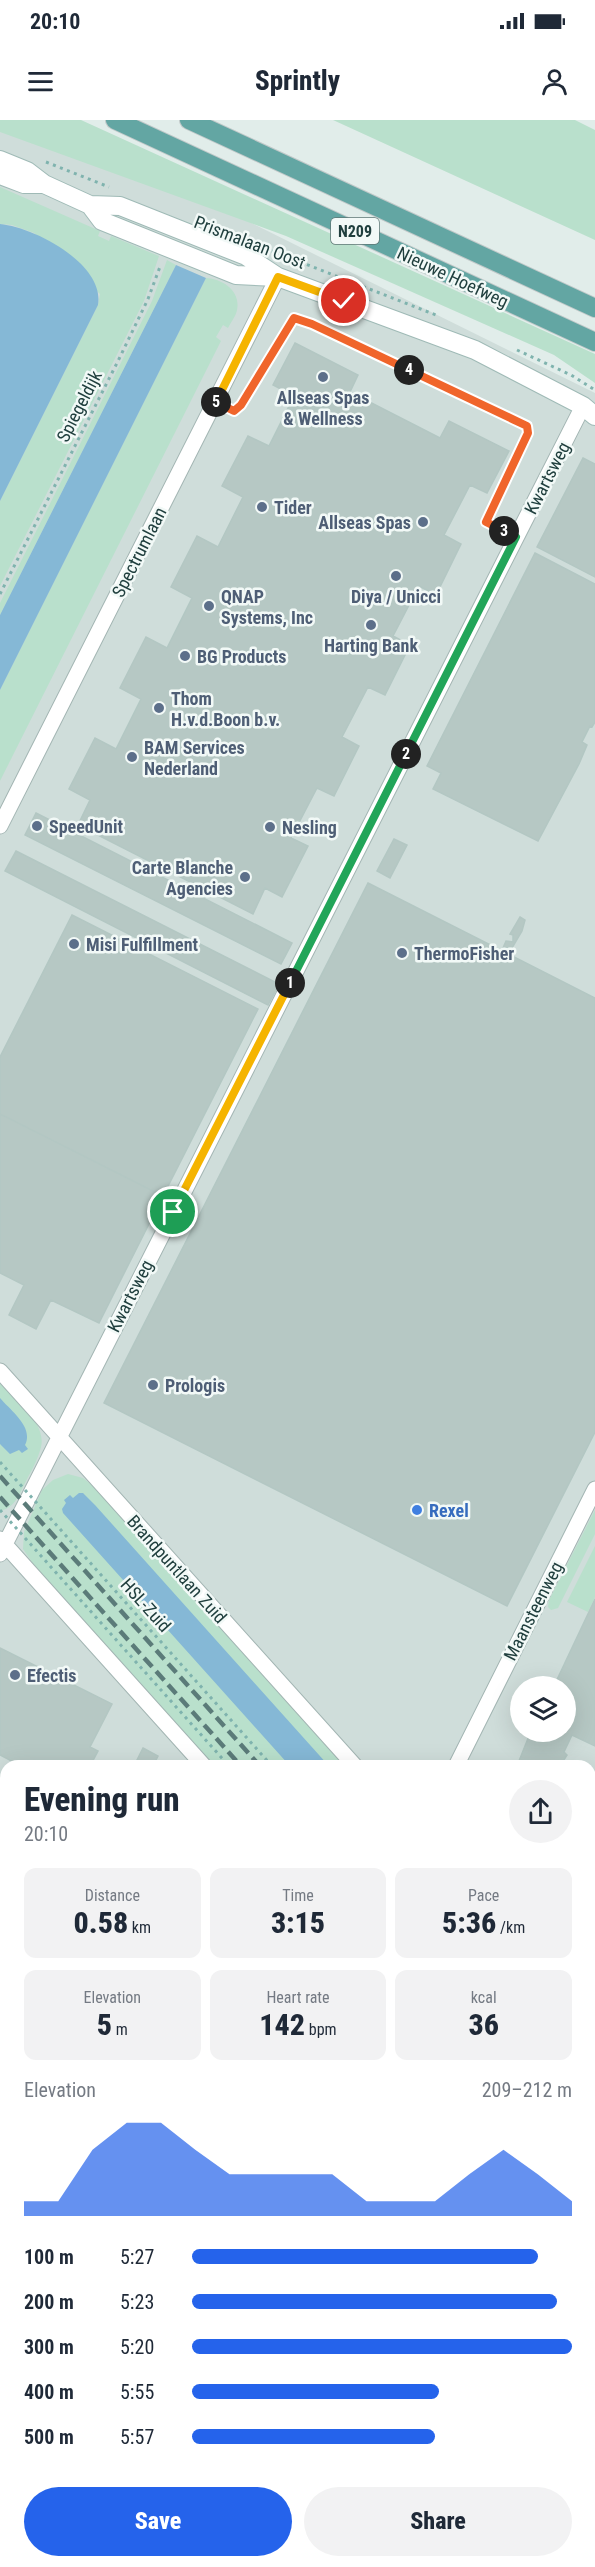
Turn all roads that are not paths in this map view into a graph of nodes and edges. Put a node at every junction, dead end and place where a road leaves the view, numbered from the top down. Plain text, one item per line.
1 (115, 120) edge
2 (189, 120) edge
3 (0, 160) edge
4 (0, 175) edge
5 (44, 184) junction
6 (90, 205) junction
7 (278, 277) junction
8 (595, 308) edge
9 (595, 342) edge
10 (215, 401) junction
11 (589, 411) edge
12 (516, 537) junction
13 (0, 826) edge
14 (0, 1371) edge
15 (59, 1437) junction
16 (595, 1489) edge
17 (2, 1546) edge
18 (198, 1760) edge
19 (350, 1760) edge
20 (459, 1760) edge

1 - 9 main road, Nieuwe Hoefweg / N209
2 - 8 main road, Nieuwe Hoefweg / N209
3 - 5 street, Prismalaan Oost
4 - 5 street, Prismalaan Oost
5 - 6 street, Prismalaan Oost
6 - 7 street, Prismalaan Oost
6 - 7 street, Prismalaan Oost
7 - 10 street, Spectrumlaan
7 - 11 street, Prismalaan Oost
10 - 12 lane
10 - 13 street, Spectrumlaan
11 - 12 street, Kwartsweg
12 - 15 street, Kwartsweg
14 - 15 street, Brandpuntlaan Zuid
15 - 17 street, Kwartsweg
15 - 19 street, Brandpuntlaan Zuid
16 - 20 street, Maansteenweg
17 - 18 street

